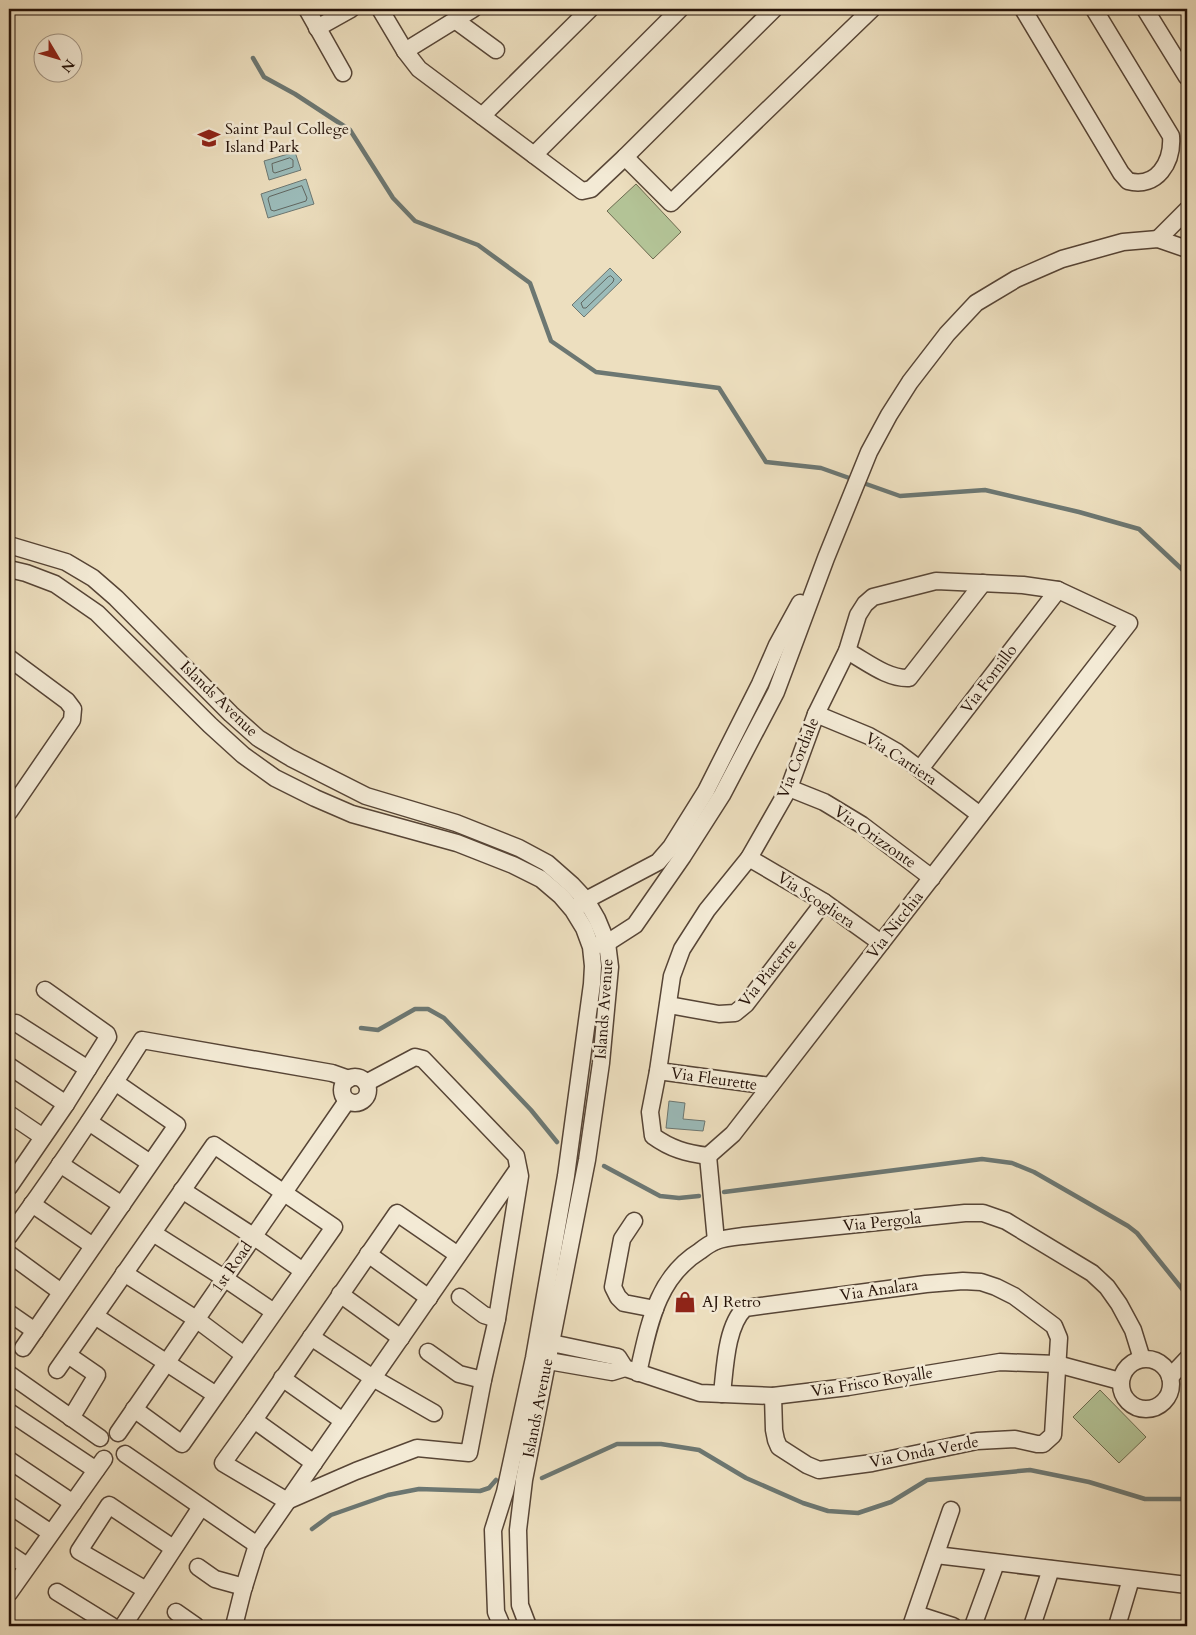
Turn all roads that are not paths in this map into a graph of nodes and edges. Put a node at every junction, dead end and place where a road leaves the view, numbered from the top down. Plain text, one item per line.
1 (307, 9) edge
2 (351, 9) edge
3 (380, 9) edge
4 (473, 9) edge
5 (590, 9) edge
6 (680, 9) edge
7 (774, 9) edge
8 (872, 9) edge
9 (1023, 9) edge
10 (1094, 9) edge
11 (1145, 9) edge
12 (455, 20) junction
13 (317, 28) junction
14 (496, 50) dead end
15 (405, 51) junction
16 (343, 73) dead end
17 (1187, 78) edge
18 (482, 116) junction
19 (534, 155) junction
20 (625, 157) junction
21 (1187, 210) edge
22 (1158, 239) junction
23 (1187, 249) edge
24 (9, 544) edge
25 (826, 558) junction
26 (9, 569) edge
27 (983, 583) junction
28 (1058, 590) junction
29 (1129, 622) joint
30 (847, 651) junction
31 (9, 658) edge
32 (816, 714) junction
33 (920, 769) junction
34 (789, 788) junction
35 (11, 801) edge
36 (980, 815) junction
37 (749, 858) junction
38 (658, 862) junction
39 (672, 872) junction
40 (932, 878) junction
41 (824, 902) junction
42 (579, 905) junction
43 (607, 943) junction
44 (881, 943) junction
45 (591, 947) junction
46 (45, 990) dead end
47 (668, 1005) junction
48 (16, 1023) dead end
49 (9, 1066) edge
50 (88, 1069) junction
51 (658, 1071) junction
52 (349, 1078) junction
53 (115, 1082) junction
54 (366, 1083) junction
55 (770, 1086) junction
56 (347, 1101) junction
57 (66, 1104) junction
58 (9, 1114) edge
59 (89, 1122) junction
60 (43, 1137) junction
61 (708, 1156) junction
62 (150, 1163) junction
63 (60, 1164) junction
64 (14, 1166) edge
65 (520, 1168) junction
66 (9, 1187) edge
67 (182, 1190) junction
68 (284, 1192) junction
69 (32, 1204) junction
70 (122, 1205) junction
71 (634, 1221) dead end
72 (153, 1233) junction
73 (9, 1236) edge
74 (253, 1236) junction
75 (716, 1241) junction
76 (93, 1246) junction
77 (9, 1254) edge
78 (368, 1254) junction
79 (458, 1255) junction
80 (303, 1271) junction
81 (124, 1273) junction
82 (224, 1278) junction
83 (61, 1292) junction
84 (340, 1294) junction
85 (460, 1296) dead end
86 (429, 1298) junction
87 (654, 1308) junction
88 (274, 1312) junction
89 (9, 1314) edge
90 (95, 1316) junction
91 (497, 1319) junction
92 (196, 1320) junction
93 (35, 1331) junction
94 (311, 1336) junction
95 (401, 1338) junction
96 (544, 1341) junction
97 (23, 1348) dead end
98 (428, 1352) dead end
99 (68, 1355) junction
100 (244, 1355) junction
101 (540, 1359) junction
102 (1142, 1359) junction
103 (1187, 1359) edge
104 (167, 1362) junction
105 (1057, 1364) junction
106 (57, 1370) dead end
107 (632, 1370) junction
108 (9, 1374) edge
109 (1170, 1377) junction
110 (282, 1378) junction
111 (373, 1378) junction
112 (483, 1380) junction
113 (1120, 1381) junction
114 (722, 1394) junction
115 (216, 1395) junction
116 (773, 1396) junction
117 (134, 1409) junction
118 (9, 1412) edge
119 (434, 1413) dead end
120 (71, 1418) junction
121 (254, 1420) junction
122 (343, 1421) junction
123 (118, 1433) junction
124 (100, 1438) junction
125 (125, 1454) junction
126 (9, 1460) edge
127 (314, 1463) junction
128 (100, 1465) junction
129 (287, 1501) junction
130 (73, 1503) junction
131 (9, 1505) edge
132 (201, 1507) junction
133 (951, 1510) dead end
134 (51, 1533) junction
135 (257, 1545) junction
136 (173, 1548) junction
137 (9, 1554) edge
138 (936, 1555) junction
139 (996, 1563) junction
140 (27, 1566) junction
141 (198, 1567) dead end
142 (1051, 1569) junction
143 (1131, 1579) junction
144 (244, 1586) junction
145 (1187, 1586) edge
146 (146, 1590) junction
147 (57, 1592) dead end
148 (9, 1593) edge
149 (176, 1612) dead end
150 (914, 1620) edge
151 (112, 1626) edge
152 (123, 1626) edge
153 (196, 1626) edge
154 (234, 1626) edge
155 (502, 1626) edge
156 (528, 1626) edge
157 (953, 1626) edge
158 (973, 1626) edge
159 (1032, 1626) edge
160 (1117, 1626) edge

1 - 13 street
2 - 13 street
3 - 15 street
4 - 12 street
5 - 18 street
6 - 19 street
7 - 20 street
8 - 20 street
9 - 10 street
11 - 17 street
12 - 14 street
12 - 15 street
13 - 16 street
15 - 18 street
18 - 19 street
19 - 20 street
21 - 22 street
22 - 23 street
22 - 25 street
24 - 42 street, Islands Avenue
25 - 38 street
25 - 39 street
26 - 42 street, Islands Avenue
27 - 28 street, Via Cordiale
27 - 30 street, Via Cordiale
27 - 30 street
28 - 29 street, Via Cordiale
28 - 33 street, Via Fornillo
29 - 36 street, Via Nicchia
30 - 32 street, Via Cordiale
31 - 35 street
32 - 33 street, Via Cartiera
32 - 34 street, Via Cordiale
33 - 36 street, Via Cartiera
34 - 37 street, Via Cordiale
34 - 40 street, Via Orizzonte
36 - 40 street, Via Nicchia
37 - 41 street, Via Scogliera
37 - 47 street, Via Cordiale
38 - 39 street
38 - 42 street
39 - 43 street
40 - 44 street, Via Nicchia
41 - 44 street, Via Scogliera
41 - 47 street, Via Piacerre
42 - 43 street, Islands Avenue
42 - 45 street, Islands Avenue
43 - 45 street
43 - 96 street, Islands Avenue
44 - 55 street, Via Nicchia
45 - 96 street, Islands Avenue
46 - 50 street
47 - 51 street, Via Cordiale
48 - 50 street
49 - 57 street
50 - 57 street
51 - 55 street, Via Fleurette
51 - 61 street, Via Cordiale
52 - 53 street
52 - 54 street
52 - 56 street
53 - 59 street
53 - 62 street
54 - 56 street
54 - 65 street
55 - 61 street, Via Nicchia
56 - 68 street, 1st Road
57 - 60 street
58 - 60 street
59 - 62 street
59 - 63 street
60 - 64 street
61 - 75 street
62 - 70 street
63 - 69 street
63 - 70 street
64 - 66 street
65 - 79 street
65 - 91 street
67 - 68 street
67 - 72 street
67 - 74 street
68 - 74 street, 1st Road
68 - 80 street
69 - 73 street
69 - 76 street
70 - 76 street
71 - 87 street
72 - 81 street
72 - 82 street
74 - 80 street
74 - 82 street, 1st Road
75 - 87 street, Via Pergola
75 - 102 street, Via Pergola
76 - 83 street
77 - 83 street
78 - 79 street
78 - 84 street
78 - 86 street
79 - 86 street
80 - 88 street
81 - 90 street
81 - 92 street
82 - 88 street
82 - 92 street, 1st Road
83 - 93 street
84 - 94 street
84 - 95 street
85 - 91 street
86 - 95 street
87 - 107 street, Via Pergola
88 - 100 street
89 - 93 street
90 - 99 street
90 - 104 street
91 - 112 street
92 - 100 street
92 - 104 street, 1st Road
93 - 97 street
94 - 110 street
94 - 111 street
95 - 111 street
96 - 101 street, Islands Avenue
96 - 107 street, Via Frisco Royalle
98 - 112 street
99 - 106 street
99 - 120 street
100 - 115 street
101 - 107 street, Via Frisco Royalle
101 - 155 street, Islands Avenue
101 - 156 street, Islands Avenue
102 - 109 street
102 - 113 street
103 - 109 street
104 - 115 street
104 - 117 street, 1st Road
105 - 113 street, Via Frisco Royalle
105 - 114 street, Via Analara
105 - 116 street, Via Frisco Royalle
105 - 116 street, Via Onda Verde
107 - 114 street, Via Frisco Royalle
108 - 120 street
109 - 113 street
110 - 121 street
110 - 122 street
111 - 119 street
111 - 122 street
112 - 129 street
114 - 116 street, Via Frisco Royalle
115 - 117 street
117 - 123 street, 1st Road
118 - 128 street
120 - 124 street
121 - 127 street
121 - 129 street
122 - 127 street
123 - 124 street
123 - 125 street
124 - 128 street
125 - 128 street
125 - 132 street
126 - 130 street
127 - 129 street
128 - 130 street
129 - 135 street
130 - 134 street
131 - 134 street
132 - 135 street
132 - 136 street
133 - 138 street
134 - 140 street
135 - 144 street
136 - 146 street
136 - 146 street
137 - 140 street
138 - 139 street
138 - 150 street
139 - 142 street
139 - 158 street
140 - 148 street
141 - 144 street
142 - 143 street
142 - 159 street
143 - 145 street
143 - 160 street
144 - 154 street
146 - 152 street
147 - 151 street
149 - 153 street
150 - 157 street

